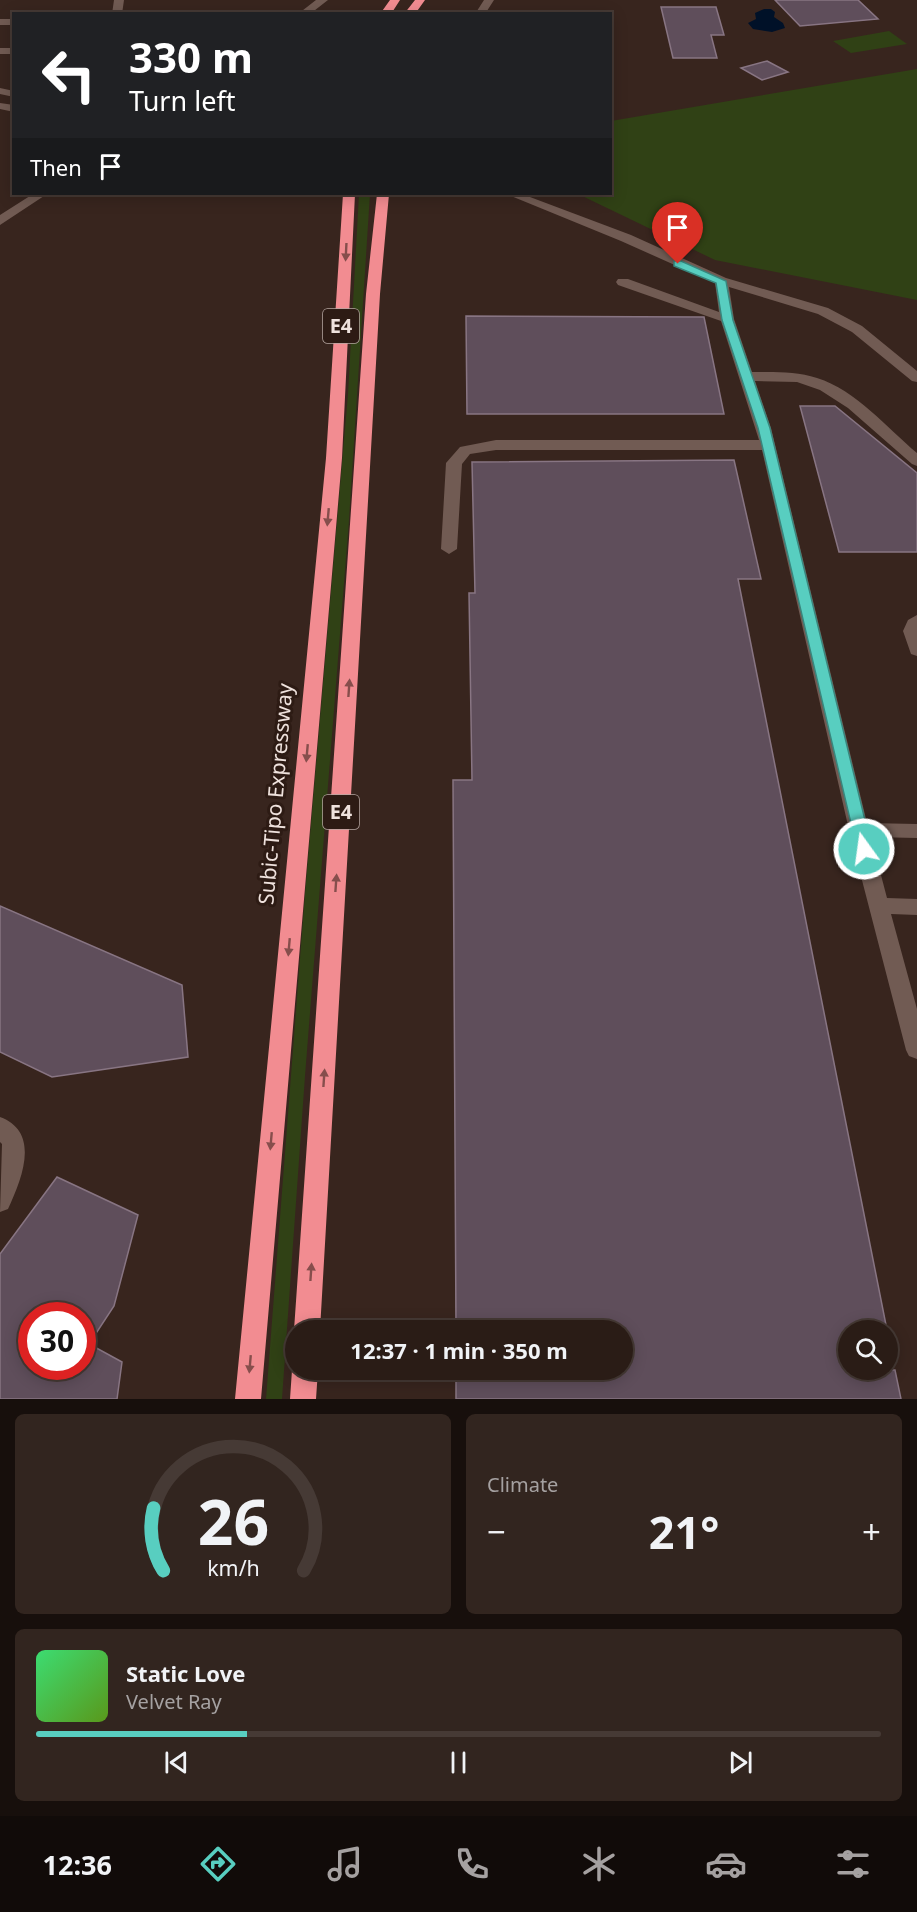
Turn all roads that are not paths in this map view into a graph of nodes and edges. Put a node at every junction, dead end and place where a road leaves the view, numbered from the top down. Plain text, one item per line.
1 (322, 0) edge
2 (420, 0) edge
3 (501, 0) edge
4 (489, 1) edge
5 (306, 12) edge
6 (410, 12) edge
7 (39, 195) edge
8 (349, 195) edge
9 (383, 195) edge
10 (515, 195) edge
11 (0, 221) edge
12 (721, 281) junction
13 (623, 282) dead end
14 (727, 320) junction
15 (748, 376) junction
16 (917, 378) edge
17 (768, 446) junction
18 (917, 461) edge
19 (449, 549) dead end
20 (917, 621) edge
21 (917, 650) edge
22 (859, 830) junction
23 (917, 831) edge
24 (879, 906) junction
25 (917, 907) edge
26 (917, 1050) edge
27 (0, 1127) edge
28 (0, 1201) edge
29 (308, 1320) edge
30 (304, 1380) edge
31 (248, 1399) edge
32 (303, 1399) edge

1 - 5 street
2 - 6 highway
3 - 4 street
7 - 11 street
8 -> 31 highway, Subic-Tipo Expressway / E4
29 -> 9 highway, E4
10 - 12 street
12 - 14 street
12 - 16 street
13 - 14 street
14 - 15 street
15 - 17 street
15 - 18 street
17 - 19 street
17 - 22 street
20 - 21 street
22 - 23 street
22 - 24 street
24 - 25 street
24 - 26 street
27 - 28 street
30 - 32 highway

